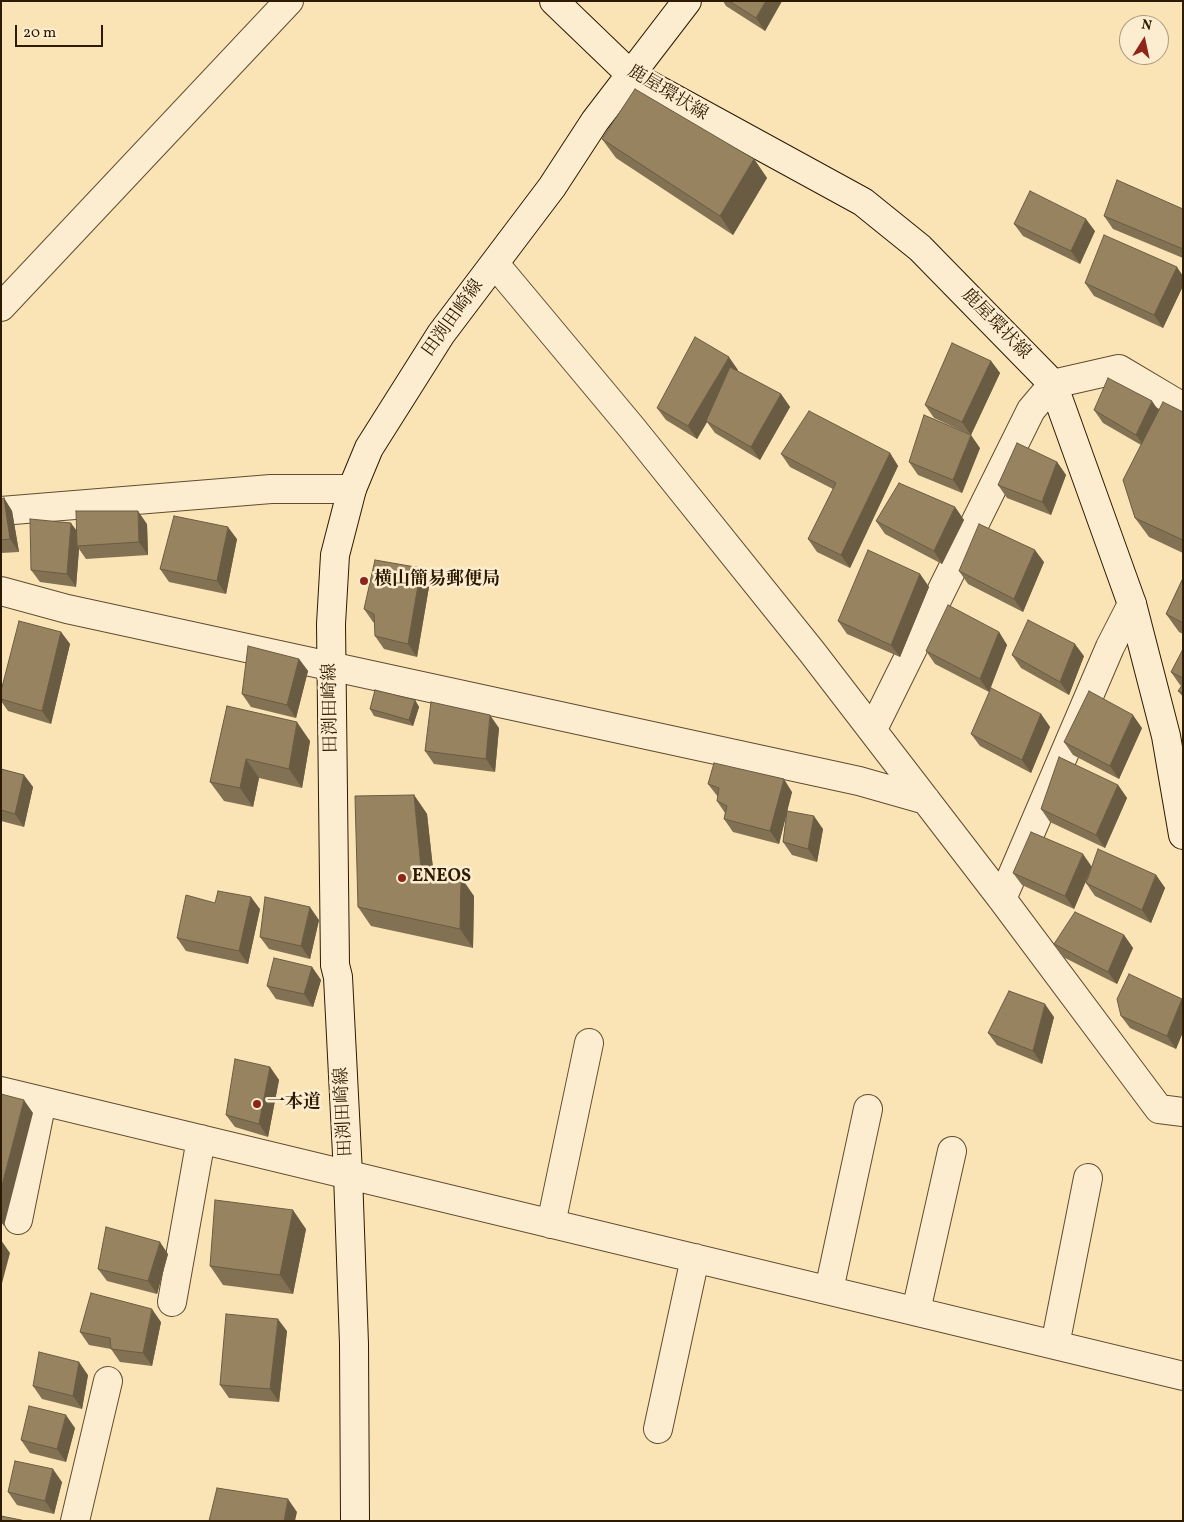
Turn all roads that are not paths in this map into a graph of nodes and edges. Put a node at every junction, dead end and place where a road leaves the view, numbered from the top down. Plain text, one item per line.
1 (289, 1) edge
2 (554, 1) edge
3 (687, 1) edge
4 (631, 75) junction
5 (495, 264) junction
6 (1, 307) edge
7 (1053, 384) junction
8 (1183, 407) edge
9 (352, 489) junction
10 (1, 511) edge
11 (1, 591) edge
12 (1132, 604) junction
13 (332, 666) junction
14 (873, 729) junction
15 (926, 800) junction
16 (1183, 835) edge
17 (1002, 899) junction
18 (589, 1043) dead end
19 (1, 1091) edge
20 (42, 1101) junction
21 (868, 1109) dead end
22 (1183, 1112) edge
23 (201, 1139) junction
24 (952, 1150) dead end
25 (348, 1174) junction
26 (1088, 1178) dead end
27 (18, 1220) dead end
28 (551, 1224) junction
29 (695, 1258) junction
30 (829, 1290) junction
31 (172, 1302) dead end
32 (916, 1312) junction
33 (1055, 1345) junction
34 (1183, 1376) edge
35 (108, 1381) dead end
36 (658, 1429) dead end
37 (75, 1521) edge
38 (355, 1521) edge

1 - 6 street
2 - 4 street, 鹿屋環状線
3 - 4 street, 田渕田崎線
4 - 5 street, 田渕田崎線
4 - 7 street, 鹿屋環状線
5 - 9 street, 田渕田崎線
5 - 14 street
7 - 8 street
7 - 12 street, 鹿屋環状線
7 - 14 street
9 - 10 street
9 - 13 street, 田渕田崎線
11 - 13 street
12 - 16 street, 鹿屋環状線
12 - 17 street
13 - 15 street
13 - 25 street, 田渕田崎線
14 - 15 street
15 - 17 street
17 - 22 street
18 - 28 street
19 - 20 street
20 - 23 street
20 - 27 street
21 - 30 street
23 - 25 street
23 - 31 street
24 - 32 street
25 - 28 street
25 - 38 street, 田渕田崎線
26 - 33 street
28 - 29 street
29 - 30 street
29 - 36 street
30 - 32 street
32 - 33 street
33 - 34 street
35 - 37 street

